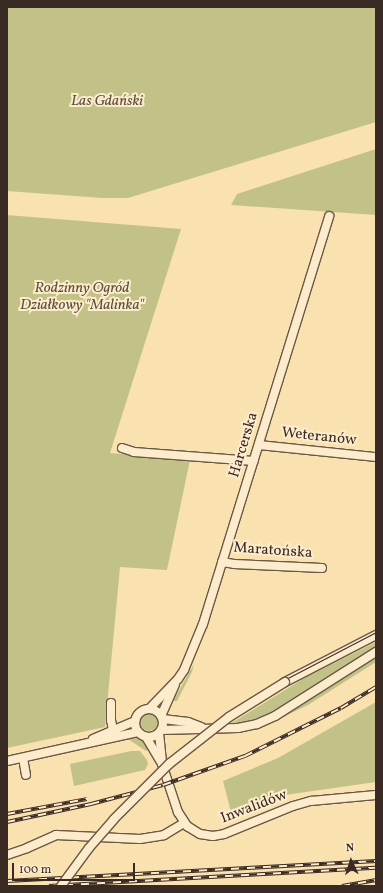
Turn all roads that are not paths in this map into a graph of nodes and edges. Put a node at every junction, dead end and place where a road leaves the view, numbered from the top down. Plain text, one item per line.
1 (329, 216) dead end
2 (259, 445) junction
3 (122, 448) dead end
4 (376, 457) edge
5 (254, 461) junction
6 (222, 562) junction
7 (322, 568) dead end
8 (376, 635) edge
9 (376, 652) edge
10 (178, 679) junction
11 (111, 703) dead end
12 (150, 708) junction
13 (162, 717) junction
14 (135, 721) junction
15 (204, 728) junction
16 (113, 730) junction
17 (160, 731) junction
18 (138, 732) junction
19 (146, 737) junction
20 (76, 746) junction
21 (23, 758) junction
22 (7, 761) edge
23 (162, 764) junction
24 (26, 775) dead end
25 (376, 795) edge
26 (184, 823) junction
27 (7, 855) edge
28 (61, 886) edge

1 - 2 street, Harcerska
2 - 4 street, Weteranów
2 - 5 street, Harcerska
3 - 5 street
5 - 6 street, Harcerska
6 - 7 street, Maratońska
6 - 10 street, Harcerska
8 - 28 street, bridge
9 - 15 street
10 - 12 street, Harcerska
10 - 13 street, Harcerska
11 - 16 street
12 - 13 street
12 - 14 street
13 - 15 street
13 - 17 street
14 - 16 street
14 - 18 street
15 - 17 street
16 - 20 street
17 - 19 street
17 - 23 street
18 - 19 street
18 - 20 street
19 - 23 street
20 - 21 street
21 - 22 street
21 - 24 street
23 - 26 street
25 - 26 street, Inwalidów
26 - 27 street

